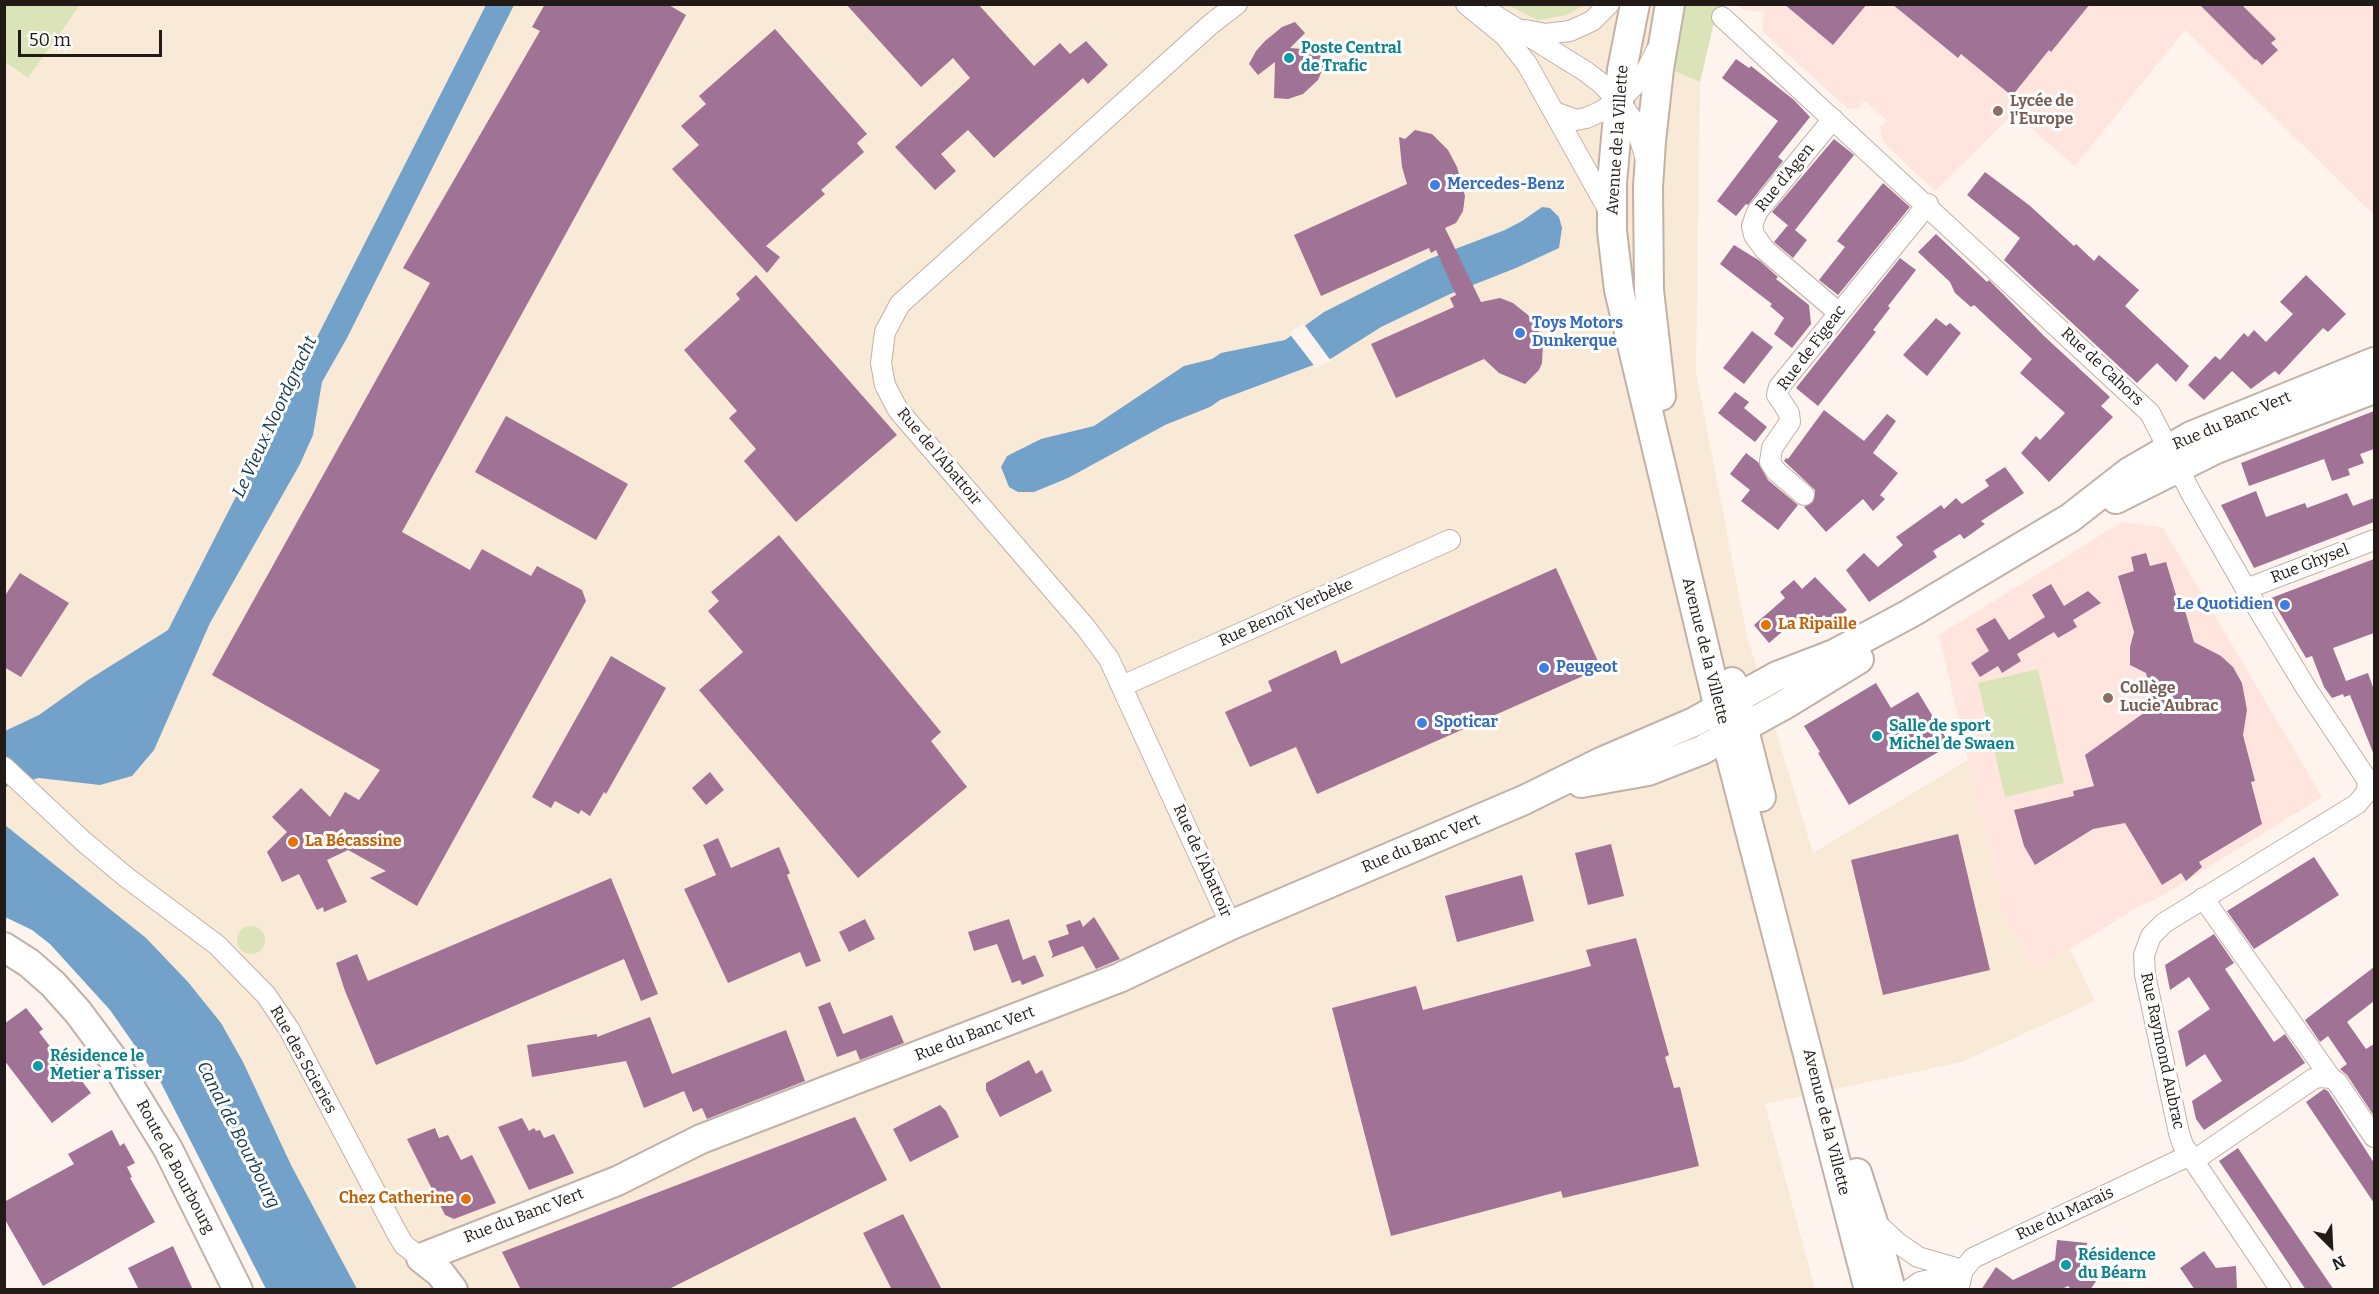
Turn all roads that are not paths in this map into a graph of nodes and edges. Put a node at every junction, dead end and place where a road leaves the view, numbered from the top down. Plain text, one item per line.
1 (1237, 4) edge
2 (1466, 4) edge
3 (1474, 4) edge
4 (1609, 4) edge
5 (1635, 4) edge
6 (1668, 16) edge
7 (1722, 17) dead end
8 (1516, 28) junction
9 (1618, 100) junction
10 (1556, 112) junction
11 (1833, 119) junction
12 (1649, 171) junction
13 (1928, 204) junction
14 (1611, 217) junction
15 (1839, 313) junction
16 (2374, 363) edge
17 (2374, 389) edge
18 (2174, 458) junction
19 (1804, 495) dead end
20 (1450, 540) dead end
21 (2374, 540) edge
22 (2246, 589) junction
23 (1936, 599) junction
24 (1122, 686) junction
25 (1732, 719) junction
26 (4, 767) edge
27 (2370, 794) edge
28 (1524, 800) junction
29 (2203, 898) junction
30 (1231, 925) junction
31 (4, 947) edge
32 (2331, 1078) junction
33 (2374, 1137) edge
34 (2191, 1158) junction
35 (1872, 1219) junction
36 (421, 1258) junction
37 (1960, 1282) edge
38 (238, 1290) edge
39 (453, 1290) edge
40 (1869, 1290) edge
41 (1891, 1290) edge
42 (1909, 1290) edge
43 (2281, 1290) edge

1 - 24 street, Rue de l'Abattoir
2 - 10 street
3 - 8 street
4 - 8 street
5 - 9 main road, Avenue de la Villette
6 - 9 street
6 - 12 main road, Avenue de la Villette
7 - 11 street, Rue de Cahors
8 - 9 street
9 - 10 street
9 - 12 street
9 - 14 main road, Avenue de la Villette
10 - 14 street
11 - 13 street, Rue de Cahors
11 - 15 street, Rue d'Agen
12 - 25 main road, Avenue de la Villette
13 - 15 street, Rue de Figeac
13 - 18 street, Rue de Cahors
14 - 25 main road, Avenue de la Villette
15 - 19 street, Rue de Figeac
16 - 18 main road, Rue du Banc Vert
17 - 18 main road, Rue du Banc Vert
18 - 22 street, Rue de Cahors
18 - 23 main road, Rue du Banc Vert
20 - 24 street, Rue Benoît Verbèke
21 - 22 street, Rue Ghysel
22 - 27 street, Rue de Cahors
23 - 25 main road, Rue du Banc Vert
23 - 25 main road, Rue du Banc Vert
24 - 30 street, Rue de l'Abattoir
25 - 28 main road, Rue du Banc Vert
25 - 28 main road, Rue du Banc Vert
25 - 35 main road, Avenue de la Villette
25 - 40 main road, Avenue de la Villette
26 - 36 street, Rue des Scieries
27 - 29 street, Rue Raymond Aubrac
28 - 30 main road, Rue du Banc Vert
29 - 32 street
29 - 34 street, Rue Raymond Aubrac
30 - 36 main road, Rue du Banc Vert
31 - 38 main road, Route de Bourbourg
32 - 33 street
32 - 34 street, Rue du Marais
34 - 37 street, Rue du Marais
34 - 43 street, Rue Raymond Aubrac
35 - 37 street
35 - 41 main road, Avenue de la Villette
36 - 39 main road, Rue des Scieries
37 - 42 street

